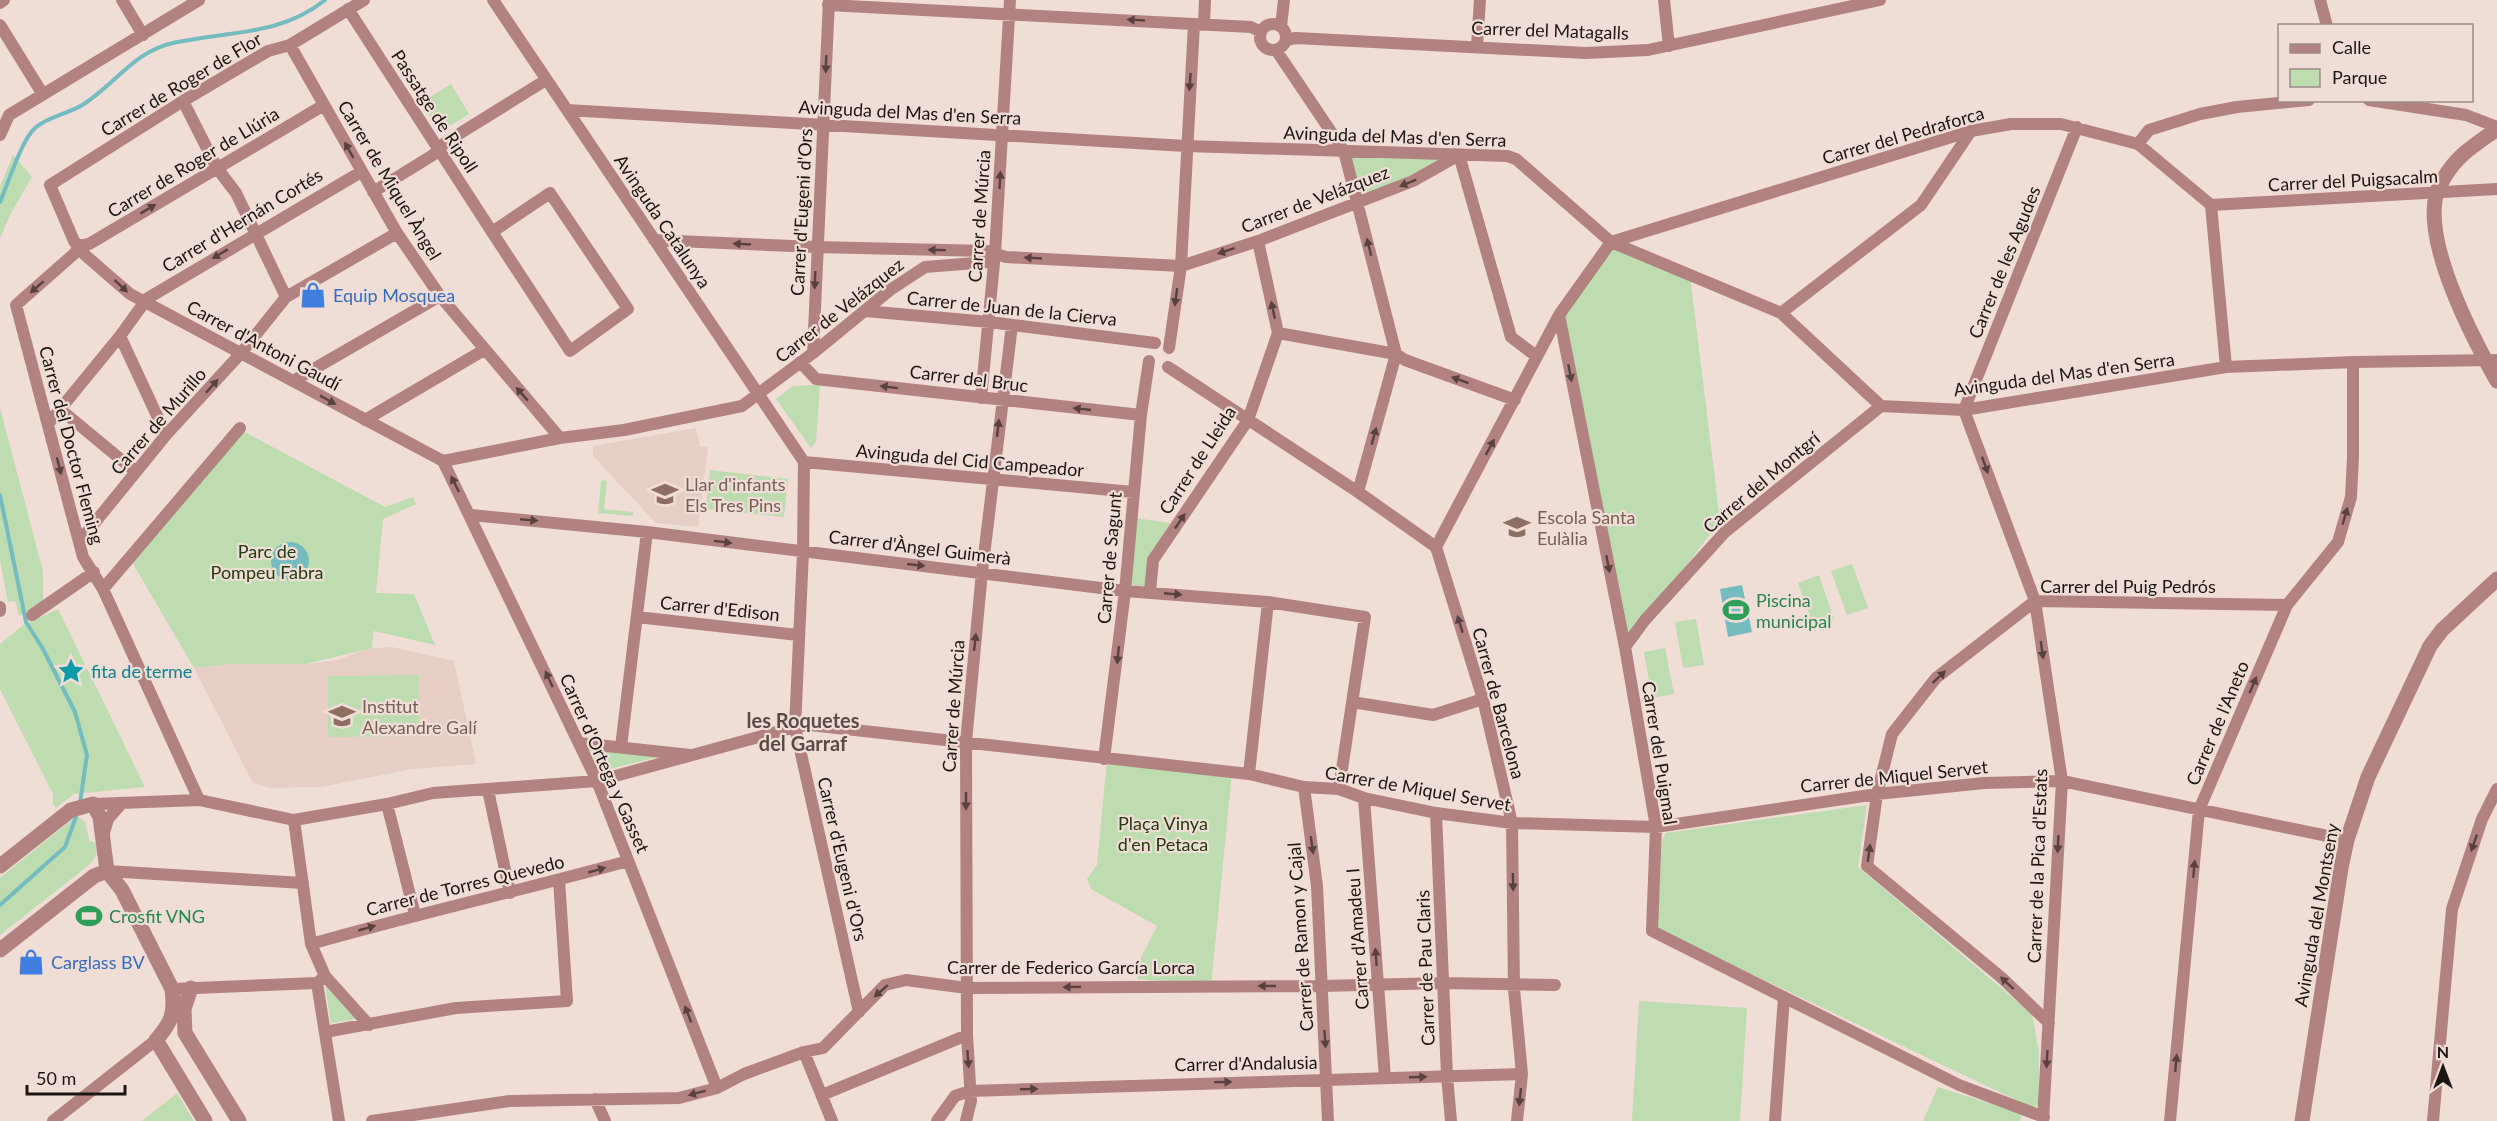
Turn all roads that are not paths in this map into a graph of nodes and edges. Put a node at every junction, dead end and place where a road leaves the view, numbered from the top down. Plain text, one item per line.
1 (4, 0) edge
2 (122, 0) edge
3 (199, 0) edge
4 (364, 0) edge
5 (493, 0) edge
6 (1010, 0) edge
7 (1204, 0) edge
8 (1284, 0) edge
9 (1480, 0) edge
10 (1664, 0) edge
11 (1822, 0) edge
12 (1880, 0) edge
13 (2320, 0) edge
14 (0, 3) edge
15 (829, 3) edge
16 (944, 5) edge
17 (348, 9) junction
18 (1010, 14) junction
19 (1823, 14) junction
20 (1199, 24) junction
21 (2326, 24) edge
22 (0, 25) edge
23 (1281, 26) junction
24 (1261, 32) junction
25 (143, 35) junction
26 (1286, 40) junction
27 (290, 45) junction
28 (1477, 46) junction
29 (1669, 46) junction
30 (1276, 50) junction
31 (546, 80) junction
32 (42, 93) junction
33 (183, 101) junction
34 (2288, 102) edge
35 (2381, 102) edge
36 (324, 105) junction
37 (567, 110) junction
38 (5, 118) edge
39 (823, 126) junction
40 (2077, 127) junction
41 (2497, 128) edge
42 (1971, 131) junction
43 (0, 135) edge
44 (1002, 135) junction
45 (2138, 144) junction
46 (1186, 146) junction
47 (438, 150) junction
48 (1344, 151) junction
49 (1460, 155) junction
50 (217, 168) junction
51 (361, 172) junction
52 (2497, 189) edge
53 (373, 192) junction
54 (2436, 194) junction
55 (1357, 202) junction
56 (2211, 205) junction
57 (256, 232) junction
58 (492, 232) junction
59 (397, 233) junction
60 (654, 240) junction
61 (1258, 241) junction
62 (1611, 242) junction
63 (78, 246) junction
64 (816, 248) junction
65 (995, 253) junction
66 (1181, 266) junction
67 (440, 296) junction
68 (286, 297) junction
69 (143, 301) junction
70 (865, 311) junction
71 (1781, 313) junction
72 (1559, 315) junction
73 (989, 322) junction
74 (1012, 325) junction
75 (1278, 333) junction
76 (120, 336) junction
77 (1155, 343) junction
78 (1169, 348) junction
79 (484, 350) junction
80 (242, 352) junction
81 (813, 353) junction
82 (1396, 354) junction
83 (1536, 356) junction
84 (1149, 361) junction
85 (2492, 361) edge
86 (800, 362) junction
87 (2353, 362) junction
88 (1168, 367) junction
89 (2226, 367) junction
90 (293, 381) junction
91 (2497, 381) edge
92 (759, 395) junction
93 (981, 398) junction
94 (1001, 400) junction
95 (1515, 400) junction
96 (1881, 406) junction
97 (60, 409) junction
98 (1964, 410) junction
99 (1141, 415) junction
100 (365, 420) junction
101 (1248, 420) junction
102 (48, 424) junction
103 (240, 428) dead end
104 (166, 435) junction
105 (560, 438) junction
106 (443, 461) junction
107 (804, 462) junction
108 (136, 472) junction
109 (992, 481) junction
110 (1133, 492) junction
111 (1358, 492) junction
112 (471, 515) junction
113 (647, 532) junction
114 (79, 542) junction
115 (1436, 547) junction
116 (803, 552) junction
117 (94, 572) junction
118 (982, 572) junction
119 (2497, 579) edge
120 (103, 589) junction
121 (1125, 591) junction
122 (1150, 592) junction
123 (2035, 601) junction
124 (1268, 602) junction
125 (2288, 605) junction
126 (32, 615) dead end
127 (637, 617) junction
128 (798, 635) junction
129 (1625, 647) junction
130 (1483, 699) junction
131 (1352, 702) junction
132 (795, 727) junction
133 (966, 742) junction
134 (579, 743) junction
135 (621, 747) junction
136 (697, 755) junction
137 (1104, 759) junction
138 (1249, 774) junction
139 (597, 781) junction
140 (2062, 781) junction
141 (1304, 787) junction
142 (488, 789) junction
143 (1339, 789) junction
144 (2497, 789) edge
145 (1877, 794) junction
146 (1364, 798) junction
147 (199, 800) junction
148 (122, 803) junction
149 (93, 804) junction
150 (387, 804) junction
151 (2199, 810) junction
152 (1436, 813) junction
153 (294, 820) junction
154 (1512, 823) junction
155 (1656, 827) junction
156 (103, 837) junction
157 (2347, 840) junction
158 (628, 861) junction
159 (0, 866) edge
160 (107, 871) junction
161 (559, 880) junction
162 (303, 883) junction
163 (510, 893) junction
164 (415, 915) junction
165 (311, 944) junction
166 (0, 950) edge
167 (321, 979) junction
168 (1443, 983) junction
169 (1514, 984) junction
170 (1378, 985) junction
171 (1555, 985) dead end
172 (1322, 986) junction
173 (191, 988) junction
174 (966, 988) junction
175 (172, 989) junction
176 (1784, 997) junction
177 (859, 1012) junction
178 (2049, 1023) junction
179 (170, 1025) junction
180 (369, 1025) junction
181 (325, 1032) junction
182 (185, 1034) junction
183 (966, 1035) junction
184 (156, 1040) junction
185 (804, 1052) junction
186 (1522, 1074) junction
187 (1447, 1076) junction
188 (1385, 1078) junction
189 (1328, 1079) junction
190 (717, 1088) junction
191 (970, 1091) junction
192 (822, 1095) junction
193 (595, 1099) junction
194 (2043, 1119) edge
195 (53, 1121) edge
196 (205, 1121) edge
197 (239, 1121) edge
198 (339, 1121) edge
199 (372, 1121) edge
200 (605, 1121) edge
201 (832, 1121) edge
202 (937, 1121) edge
203 (966, 1121) edge
204 (1328, 1121) edge
205 (1451, 1121) edge
206 (1517, 1121) edge
207 (1775, 1121) edge
208 (2170, 1121) edge
209 (2302, 1121) edge
210 (2433, 1121) edge

1 - 14 street
2 - 25 street
3 - 25 street
4 - 17 street, Carrer de Roger de Flor
5 - 31 street, Avinguda Catalunya
6 - 18 street, Carrer de Múrcia
7 - 20 street
8 - 23 street
9 - 28 street
10 - 29 street
11 - 19 street
12 - 19 street, Carrer del Matagalls
13 - 21 street
15 - 16 street
15 -> 39 street, Carrer d'Eugeni d'Ors
16 - 18 street
17 - 27 street, Carrer de Roger de Flor
17 - 47 street, Passatge de Ripoll
20 -> 18 street
18 - 44 street, Carrer de Múrcia
19 - 29 street, Carrer del Matagalls
20 - 24 street
20 -> 46 street
22 - 32 street
23 - 24 street
23 - 26 street
24 - 30 street
25 - 32 street
26 - 28 street, Carrer del Matagalls
26 - 30 street
27 - 33 street, Carrer de Roger de Flor
27 - 36 street, Carrer de Miquel Àngel
28 - 29 street, Carrer del Matagalls
30 - 48 street
31 - 37 street, Avinguda Catalunya
31 - 47 street
32 - 38 street
33 - 50 street
33 - 63 street, Carrer de Roger de Flor
34 - 45 street
35 - 41 street
36 - 50 street, Carrer de Roger de Llúria
51 -> 36 street, Carrer de Miquel Àngel
37 - 39 street, Avinguda del Mas d'en Serra
37 - 60 street, Avinguda Catalunya
38 - 43 street
39 - 44 street, Avinguda del Mas d'en Serra
39 - 64 street, Carrer d'Eugeni d'Ors
40 - 42 street, Carrer del Pedraforca
40 - 45 street, Carrer del Pedraforca
40 - 98 street, Carrer de les Agudes
41 - 54 street
42 - 62 street, Carrer del Pedraforca
42 - 71 street
44 - 46 street, Avinguda del Mas d'en Serra
65 -> 44 street, Carrer de Múrcia
45 - 56 street
46 - 48 street, Avinguda del Mas d'en Serra
46 - 66 street
47 - 53 street
47 - 58 street, Passatge de Ripoll
48 - 49 street, Avinguda del Mas d'en Serra
48 - 55 street
49 -> 55 street, Carrer de Velázquez
49 - 62 street, Avinguda del Mas d'en Serra
49 - 83 street
50 - 57 street
63 -> 50 street, Carrer de Roger de Llúria
51 - 53 street, Carrer de Miquel Àngel
51 - 57 street, Carrer d'Hernán Cortés
52 - 54 street, Carrer del Puigsacalm
53 - 59 street, Carrer de Miquel Àngel
54 - 56 street, Carrer del Puigsacalm
54 - 85 street
55 - 61 street, Carrer de Velázquez
82 -> 55 street
56 - 89 street
57 - 68 street
57 -> 69 street, Carrer d'Hernán Cortés
58 - 58 street, Passatge de Ripoll
59 - 67 street, Carrer de Miquel Àngel
59 - 68 street
64 -> 60 street
60 - 92 street, Avinguda Catalunya
61 -> 66 street, Carrer de Velázquez
75 -> 61 street
62 - 71 street, Avinguda del Mas d'en Serra
62 - 72 street
63 -> 69 street, Carrer d'Antoni Gaudí
63 -> 102 street, Carrer del Doctor Fleming
65 -> 64 street
64 -> 81 street, Carrer d'Eugeni d'Ors
66 -> 65 street, Carrer de Velázquez
65 - 70 street, Carrer de Velázquez
65 - 73 street, Carrer de Múrcia
66 -> 78 street
67 - 79 street, Carrer de Miquel Àngel
67 - 90 street
68 - 80 street, Carrer de Murillo
69 - 76 street
69 - 80 street, Carrer d'Antoni Gaudí
70 - 73 street, Carrer de Juan de la Cierva
70 - 81 street, Carrer de Velázquez
71 - 96 street, Avinguda del Mas d'en Serra
72 - 83 street
72 -> 129 street, Carrer del Puigmal
73 - 74 street, Carrer de Juan de la Cierva
73 - 93 street, Carrer de Múrcia
74 - 77 street, Carrer de Juan de la Cierva
74 - 94 street, Carrer de Múrcia
75 - 82 street
75 - 101 street, Carrer de Lleida
76 - 97 street
76 - 104 street
77 - 78 street
77 - 84 street
78 - 88 street
79 - 100 street
105 -> 79 street, Carrer de Miquel Àngel
80 - 90 street, Carrer d'Antoni Gaudí
104 -> 80 street, Carrer de Murillo
81 - 86 street, Carrer de Velázquez
95 -> 82 street
111 -> 82 street
83 - 95 street
84 - 88 street
84 - 99 street, Carrer de Sagunt
85 - 87 street, Avinguda del Mas d'en Serra
85 - 91 street
86 - 92 street, Carrer de Velázquez
93 -> 86 street, Carrer del Bruc
87 - 89 street, Avinguda del Mas d'en Serra
125 -> 87 street, Carrer de l'Aneto
88 - 101 street
89 - 98 street, Avinguda del Mas d'en Serra
90 -> 100 street, Carrer d'Antoni Gaudí
92 - 105 street, Carrer de Velázquez
92 - 107 street, Avinguda Catalunya
93 - 94 street, Carrer del Bruc
99 -> 94 street, Carrer del Bruc
109 -> 94 street, Carrer de Múrcia
115 -> 95 street
96 - 98 street, Avinguda del Mas d'en Serra
96 - 129 street, Carrer del Montgrí
97 - 102 street
97 - 108 street
98 -> 123 street, Carrer de la Pica d'Estats
99 - 110 street, Carrer de Sagunt
100 - 106 street, Carrer d'Antoni Gaudí
101 - 111 street
122 -> 101 street, Carrer de Lleida
102 -> 114 street, Carrer del Doctor Fleming
103 - 120 street
104 - 108 street, Carrer de Murillo
105 - 106 street, Carrer de Velázquez
112 -> 106 street, Carrer d'Ortega y Gasset
107 - 109 street, Avinguda del Cid Campeador
107 - 116 street, Carrer d'Eugeni d'Ors
108 - 114 street, Carrer de Murillo
109 - 110 street, Avinguda del Cid Campeador
109 - 118 street, Carrer de Múrcia
110 - 121 street, Carrer de Sagunt
111 - 115 street
112 -> 113 street, Carrer d'Àngel Guimerà
134 -> 112 street, Carrer d'Ortega y Gasset
113 -> 116 street, Carrer d'Àngel Guimerà
113 - 127 street
114 - 117 street, Carrer del Doctor Fleming
130 -> 115 street, Carrer de Barcelona
116 -> 118 street, Carrer d'Àngel Guimerà
116 - 128 street, Carrer d'Eugeni d'Ors
117 - 120 street, Carrer del Doctor Fleming
117 - 126 street
118 - 121 street, Carrer d'Àngel Guimerà
133 -> 118 street, Carrer de Múrcia
119 - 157 street, Avinguda del Montseny
120 - 147 street, Carrer del Doctor Fleming
121 - 122 street, Carrer d'Àngel Guimerà
121 -> 137 street, Carrer de Sagunt
122 -> 124 street, Carrer d'Àngel Guimerà
123 - 125 street, Carrer del Puig Pedrós
123 -> 140 street, Carrer de la Pica d'Estats
145 -> 123 street, Carrer del Puig Pedrós
124 - 131 street, Carrer d'Àngel Guimerà
124 - 138 street
151 -> 125 street, Carrer de l'Aneto
127 - 128 street, Carrer d'Edison
127 - 135 street
128 - 132 street, Carrer d'Eugeni d'Ors
129 - 155 street, Carrer del Puigmal
130 - 131 street
130 - 154 street, Carrer de Barcelona
131 - 143 street
132 - 133 street, Carrer de Miquel Servet
132 - 136 street, Carrer de Miquel Servet
132 - 177 street, Carrer d'Eugeni d'Ors
133 - 137 street, Carrer de Miquel Servet
133 -> 174 street, Carrer de Múrcia
134 - 135 street, Carrer de Miquel Servet
134 - 139 street, Carrer d'Ortega y Gasset
135 - 136 street, Carrer de Miquel Servet
136 - 139 street, Carrer de Miquel Servet
137 - 138 street, Carrer de Miquel Servet
138 - 141 street, Carrer de Miquel Servet
139 - 142 street, Carrer de Miquel Servet
139 - 158 street, Carrer d'Ortega y Gasset
140 - 145 street, Carrer de Miquel Servet
140 - 151 street, Carrer de Miquel Servet
140 -> 178 street, Carrer de la Pica d'Estats
141 - 143 street, Carrer de Miquel Servet
141 -> 172 street, Carrer de Ramon y Cajal
142 - 150 street, Carrer de Miquel Servet
142 - 163 street
143 - 146 street, Carrer de Miquel Servet
144 -> 210 street
145 - 155 street, Carrer de Miquel Servet
178 -> 145 street, Carrer del Puig Pedrós
146 - 152 street, Carrer de Miquel Servet
170 -> 146 street, Carrer d'Amadeu I
147 - 148 street, Carrer de Miquel Servet
147 - 153 street, Carrer de Miquel Servet
148 - 149 street, Carrer de Miquel Servet
148 - 156 street
149 - 156 street
149 - 159 street
150 - 153 street, Carrer de Miquel Servet
150 - 164 street
151 - 157 street, Carrer de Miquel Servet
208 -> 151 street, Carrer de l'Aneto
152 - 154 street, Carrer de Miquel Servet
152 - 168 street, Carrer de Pau Claris
153 - 162 street
154 - 155 street, Carrer de Miquel Servet
154 -> 169 street, Carrer de Barcelona
155 - 176 street, Carrer del Puigmal
156 - 160 street
157 - 209 street, Avinguda del Montseny
161 -> 158 street, Carrer de Torres Quevedo
190 -> 158 street, Carrer d'Ortega y Gasset
160 - 162 street
160 - 166 street
160 - 175 street
161 - 163 street, Carrer de Torres Quevedo
161 - 180 street
162 - 165 street
163 - 164 street, Carrer de Torres Quevedo
165 -> 164 street, Carrer de Torres Quevedo
165 - 167 street
167 - 173 street
167 - 180 street
167 - 181 street
168 - 169 street, Carrer de Federico García Lorca
168 - 170 street, Carrer de Federico García Lorca
168 - 187 street, Carrer de Pau Claris
169 - 171 street, Carrer de Federico García Lorca
169 - 186 street, Carrer de Barcelona
170 - 172 street, Carrer de Federico García Lorca
170 - 188 street, Carrer d'Amadeu I
172 -> 174 street, Carrer de Federico García Lorca
172 -> 189 street, Carrer de Ramon y Cajal
173 - 175 street
173 - 182 street
174 -> 177 street, Carrer de Federico García Lorca
174 - 183 street, Carrer de Múrcia
175 - 179 street
176 - 194 street, Carrer del Puigmal
176 - 207 street
177 - 185 street, Carrer de Federico García Lorca
178 -> 194 street, Carrer de la Pica d'Estats
179 - 182 street
179 - 184 street
180 - 181 street
181 - 198 street
182 - 197 street
183 -> 191 street, Carrer de Múrcia
183 - 192 street
184 - 195 street
184 - 196 street
185 - 190 street, Carrer de Federico García Lorca
185 - 192 street
186 - 187 street, Carrer d'Andalusia
186 -> 206 street, Carrer de Barcelona
188 -> 187 street, Carrer d'Andalusia
187 - 205 street, Carrer de Pau Claris
188 - 189 street, Carrer d'Andalusia
191 -> 189 street, Carrer d'Andalusia
189 - 204 street, Carrer de Ramon y Cajal
190 -> 193 street, Carrer de Federico García Lorca
191 - 202 street
191 - 203 street, Carrer de Múrcia
192 - 201 street
193 - 199 street, Carrer de Federico García Lorca
193 - 200 street

